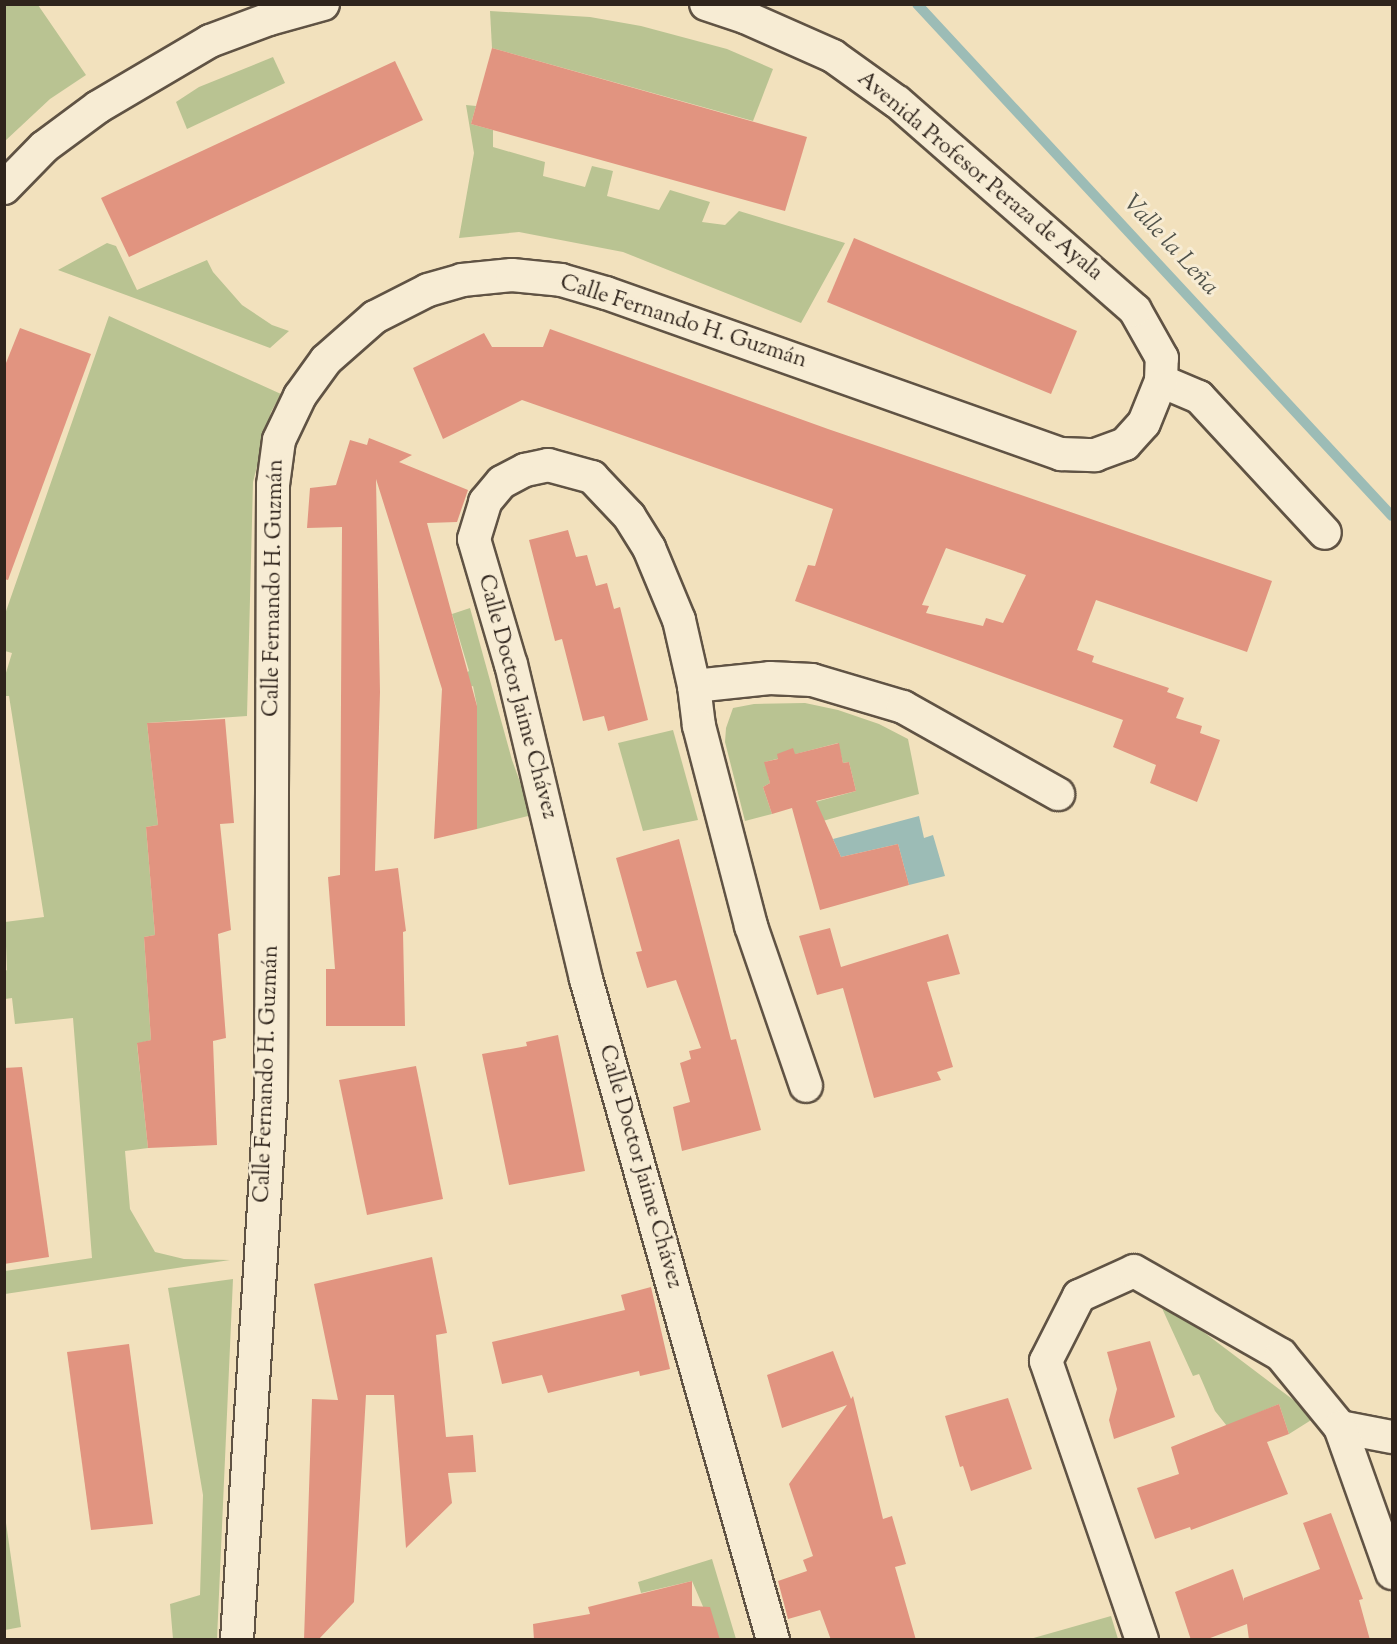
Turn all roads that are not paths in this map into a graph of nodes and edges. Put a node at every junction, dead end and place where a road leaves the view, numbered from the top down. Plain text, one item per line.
1 (323, 4) edge
2 (706, 4) edge
3 (4, 188) edge
4 (1161, 381) junction
5 (1144, 423) joint
6 (1325, 533) dead end
7 (694, 686) junction
8 (1058, 794) dead end
9 (806, 1086) dead end
10 (1340, 1427) junction
11 (1392, 1437) edge
12 (1392, 1573) edge
13 (237, 1640) edge
14 (773, 1640) edge
15 (1142, 1640) edge

1 - 3 street
2 - 4 street, Avenida Profesor Peraza de Ayala
4 - 5 street, Avenida Profesor Peraza de Ayala
4 - 6 street
5 - 13 street, Calle Fernando H. Guzmán
7 - 8 street
7 - 9 street, Calle Doctor Jaime Chávez
7 - 14 street, Calle Doctor Jaime Chávez
10 - 11 street
10 - 12 street
10 - 15 street

